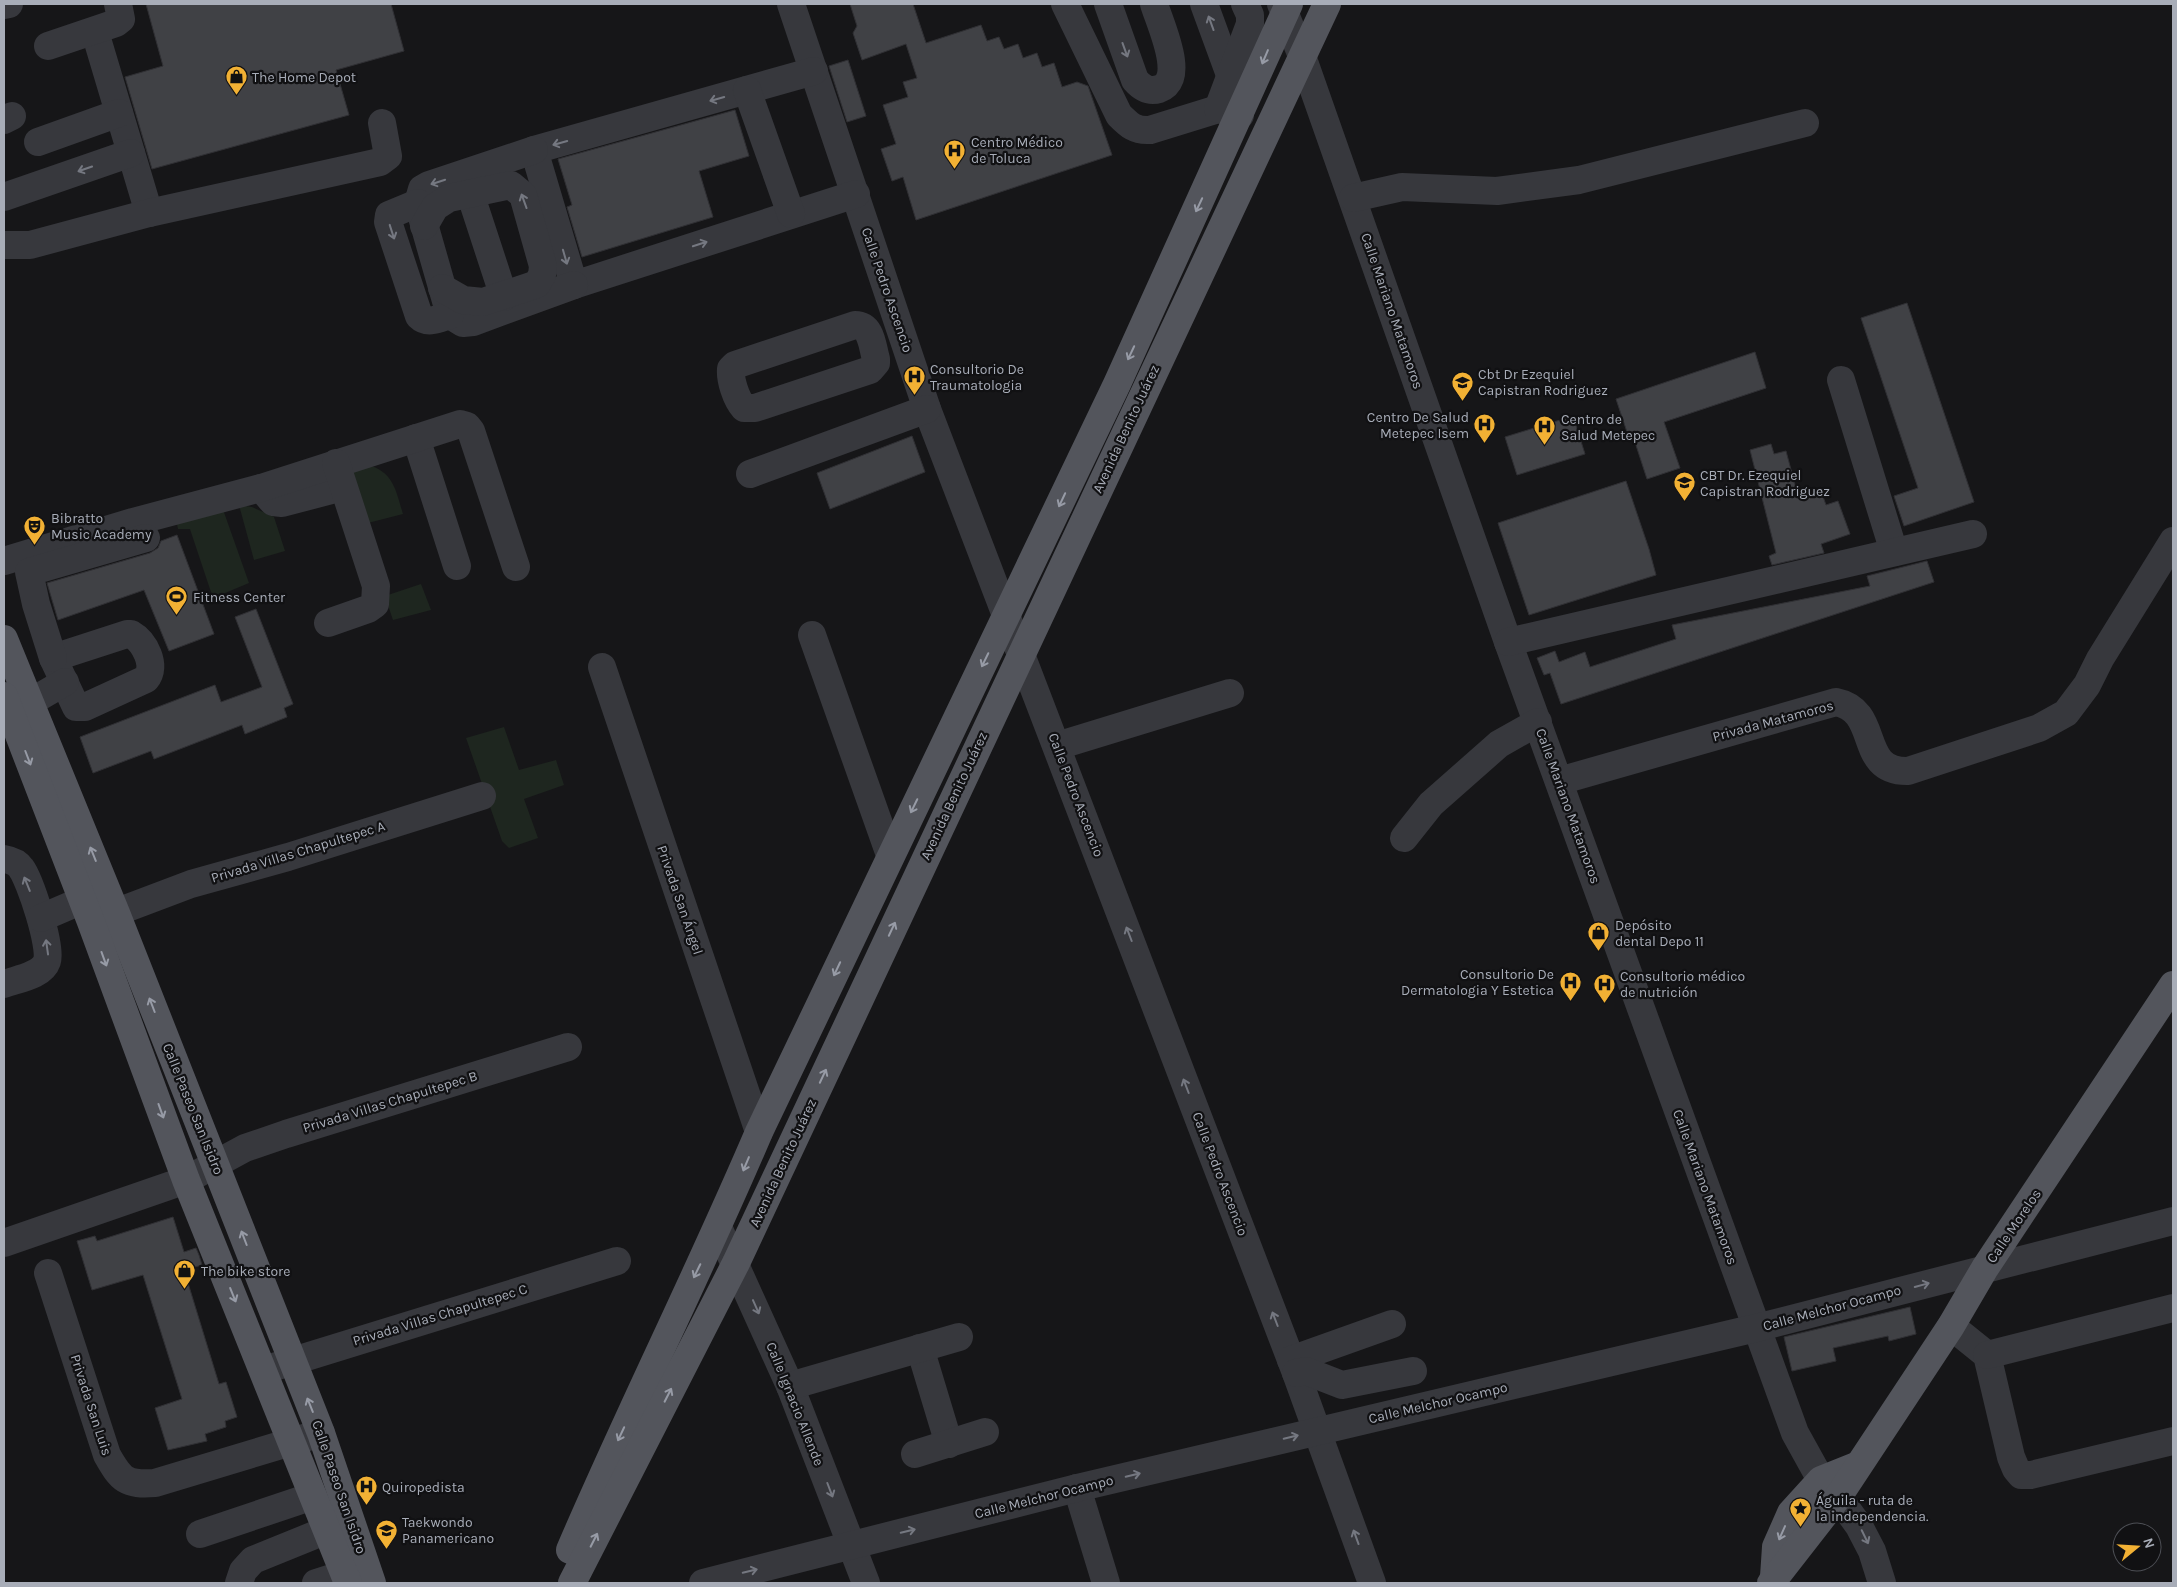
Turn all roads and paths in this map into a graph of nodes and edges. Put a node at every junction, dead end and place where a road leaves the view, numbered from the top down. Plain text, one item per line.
1 (9, 4) edge
2 (118, 4) edge
3 (791, 4) edge
4 (1064, 4) edge
5 (1108, 4) edge
6 (1154, 4) edge
7 (1204, 4) edge
8 (1245, 4) edge
9 (1326, 4) edge
10 (4, 5) edge
11 (1285, 7) edge
12 (95, 32) junction
13 (48, 46) dead end
14 (1302, 56) junction
15 (814, 71) junction
16 (1230, 75) junction
17 (748, 90) junction
18 (119, 112) junction
19 (1229, 112) junction
20 (382, 123) dead end
21 (1805, 124) dead end
22 (38, 142) dead end
23 (534, 150) junction
24 (132, 153) junction
25 (470, 193) junction
26 (856, 194) junction
27 (4, 197) edge
28 (1352, 198) junction
29 (149, 213) junction
30 (421, 214) junction
31 (792, 214) junction
32 (10, 248) edge
33 (574, 285) junction
34 (442, 288) junction
35 (504, 297) junction
36 (450, 315) junction
37 (902, 334) junction
38 (872, 344) junction
39 (1841, 380) dead end
40 (927, 408) junction
41 (416, 438) junction
42 (750, 474) dead end
43 (340, 475) junction
44 (1973, 534) dead end
45 (146, 538) dead end
46 (2173, 542) edge
47 (1894, 552) junction
48 (4, 561) edge
49 (457, 566) dead end
50 (516, 567) dead end
51 (29, 572) junction
52 (4, 580) edge
53 (1007, 616) junction
54 (328, 623) dead end
55 (812, 635) dead end
56 (4, 639) edge
57 (1508, 642) junction
58 (1022, 651) junction
59 (602, 667) dead end
60 (1230, 693) dead end
61 (20, 711) edge
62 (1538, 722) junction
63 (1057, 746) junction
64 (1559, 781) junction
65 (482, 796) dead end
66 (1404, 838) dead end
67 (890, 855) junction
68 (4, 859) edge
69 (112, 901) junction
70 (87, 912) junction
71 (41, 918) junction
72 (4, 984) edge
73 (2173, 986) edge
74 (166, 1043) junction
75 (568, 1047) dead end
76 (139, 1053) junction
77 (760, 1132) junction
78 (215, 1164) junction
79 (186, 1180) junction
80 (2173, 1221) edge
81 (718, 1227) junction
82 (4, 1243) edge
83 (617, 1260) dead end
84 (736, 1263) junction
85 (1986, 1268) junction
86 (48, 1273) dead end
87 (2173, 1308) edge
88 (1392, 1324) dead end
89 (1950, 1326) junction
90 (1756, 1328) junction
91 (959, 1337) dead end
92 (920, 1348) junction
93 (1987, 1355) junction
94 (293, 1360) junction
95 (1293, 1367) junction
96 (264, 1370) junction
97 (1413, 1371) dead end
98 (790, 1386) junction
99 (1317, 1431) junction
100 (985, 1432) dead end
101 (321, 1433) junction
102 (2173, 1441) edge
103 (290, 1443) junction
104 (948, 1444) junction
105 (915, 1454) dead end
106 (1077, 1488) junction
107 (1829, 1488) junction
108 (313, 1496) junction
109 (327, 1530) junction
110 (200, 1534) dead end
111 (850, 1545) junction
112 (346, 1578) edge
113 (1773, 1580) edge
114 (239, 1583) edge
115 (316, 1583) edge
116 (372, 1583) edge
117 (556, 1583) edge
118 (572, 1583) edge
119 (703, 1583) edge
120 (866, 1583) edge
121 (1106, 1583) edge
122 (1372, 1583) edge
123 (1882, 1583) edge

1 - 10 street
2 - 12 street
3 - 15 street, Calle Pedro Ascencio
4 - 19 street
5 -> 6 street
16 -> 7 street
8 - 16 street
9 - 14 main road, Avenida Benito Juárez
11 - 14 street, Calle Mariano Matamoros
11 -> 19 main road, Avenida Benito Juárez
12 - 13 street
12 - 18 street
14 - 28 street, Calle Mariano Matamoros
14 - 58 main road, Avenida Benito Juárez
15 - 17 street
15 - 26 street, Calle Pedro Ascencio
16 - 19 street
17 -> 23 street
17 - 31 street
18 - 22 street
18 - 24 street
19 -> 53 main road, Avenida Benito Juárez
20 - 29 street
21 - 28 street
23 -> 30 street
23 -> 33 street
24 -> 27 street
24 - 29 street
25 - 30 street
25 - 35 street
35 -> 25 street
26 - 31 street
26 - 37 street, Calle Pedro Ascencio
28 - 57 street, Calle Mariano Matamoros
29 - 32 street
30 - 34 street
30 -> 36 street
33 -> 31 street
33 - 36 street
34 - 35 street
34 - 36 street
37 - 38 street
37 - 40 street, Calle Pedro Ascencio
38 - 38 street
39 - 47 street
40 - 42 street
40 - 53 street, Calle Pedro Ascencio
41 - 43 street
41 - 49 street
41 - 50 street
43 - 48 street
43 - 54 street
44 - 47 street
45 - 51 street
46 - 64 street, Privada Matamoros
47 - 57 street
51 - 52 street
51 - 61 street
53 - 58 street, Calle Pedro Ascencio
53 -> 67 main road, Avenida Benito Juárez
55 - 67 street
56 - 61 main road, Calle Paseo San Isidro
57 - 62 street, Calle Mariano Matamoros
58 - 63 street, Calle Pedro Ascencio
84 -> 58 main road, Avenida Benito Juárez
59 - 77 street, Privada San Ángel
60 - 63 street
69 -> 61 main road, Calle Paseo San Isidro
61 -> 70 main road, Calle Paseo San Isidro
62 - 64 street, Calle Mariano Matamoros
62 - 66 street
95 -> 63 street, Calle Pedro Ascencio
64 - 90 street, Calle Mariano Matamoros
65 - 69 street, Privada Villas Chapultepec A
67 -> 77 main road, Avenida Benito Juárez
71 -> 68 street
69 - 70 street, Privada Villas Chapultepec A
74 -> 69 main road, Calle Paseo San Isidro
70 - 71 street, Privada Villas Chapultepec A
70 -> 76 main road, Calle Paseo San Isidro
72 -> 71 street
73 - 85 main road, Calle Morelos
74 - 76 main road
74 - 78 main road, Calle Paseo San Isidro
75 - 78 street, Privada Villas Chapultepec B
76 -> 79 main road, Calle Paseo San Isidro
77 -> 81 main road, Avenida Benito Juárez
78 - 79 street, Privada Villas Chapultepec B
94 -> 78 main road, Calle Paseo San Isidro
79 - 82 street, Privada Villas Chapultepec B
79 -> 96 main road, Calle Paseo San Isidro
80 - 85 street, Calle Melchor Ocampo
81 - 84 street, Calle Ignacio Allende
81 -> 117 main road, Avenida Benito Juárez
83 - 94 street, Privada Villas Chapultepec C
84 -> 98 street, Calle Ignacio Allende
118 -> 84 main road, Avenida Benito Juárez
85 - 89 main road, Calle Morelos
90 -> 85 street, Calle Melchor Ocampo
86 - 103 street, Privada San Luis
87 - 93 street
88 - 95 street
89 - 93 street
89 - 107 main road, Calle Morelos
90 - 99 street, Calle Melchor Ocampo
90 - 107 street, Calle Mariano Matamoros
91 - 92 street
92 - 98 street
92 - 104 street
93 - 102 street
94 - 96 street, Privada Villas Chapultepec C
101 -> 94 main road, Calle Paseo San Isidro
95 - 97 street
95 - 99 street, Calle Pedro Ascencio
96 - 103 main road, Calle Paseo San Isidro
98 -> 111 street, Calle Ignacio Allende
106 -> 99 street, Calle Melchor Ocampo
122 -> 99 street, Calle Pedro Ascencio
100 - 104 street
101 - 103 street, Privada San Luis
101 - 116 main road, Calle Paseo San Isidro
103 - 108 main road, Calle Paseo San Isidro
104 - 105 street
111 -> 106 street, Calle Melchor Ocampo
106 - 121 street
107 - 113 main road, Calle Morelos
107 -> 123 street, Calle Mariano Matamoros
108 - 109 main road, Calle Paseo San Isidro
108 - 110 street
109 - 112 main road, Calle Paseo San Isidro
109 - 114 street
119 -> 111 street, Calle Melchor Ocampo
111 - 120 street, Calle Ignacio Allende
112 - 115 street

